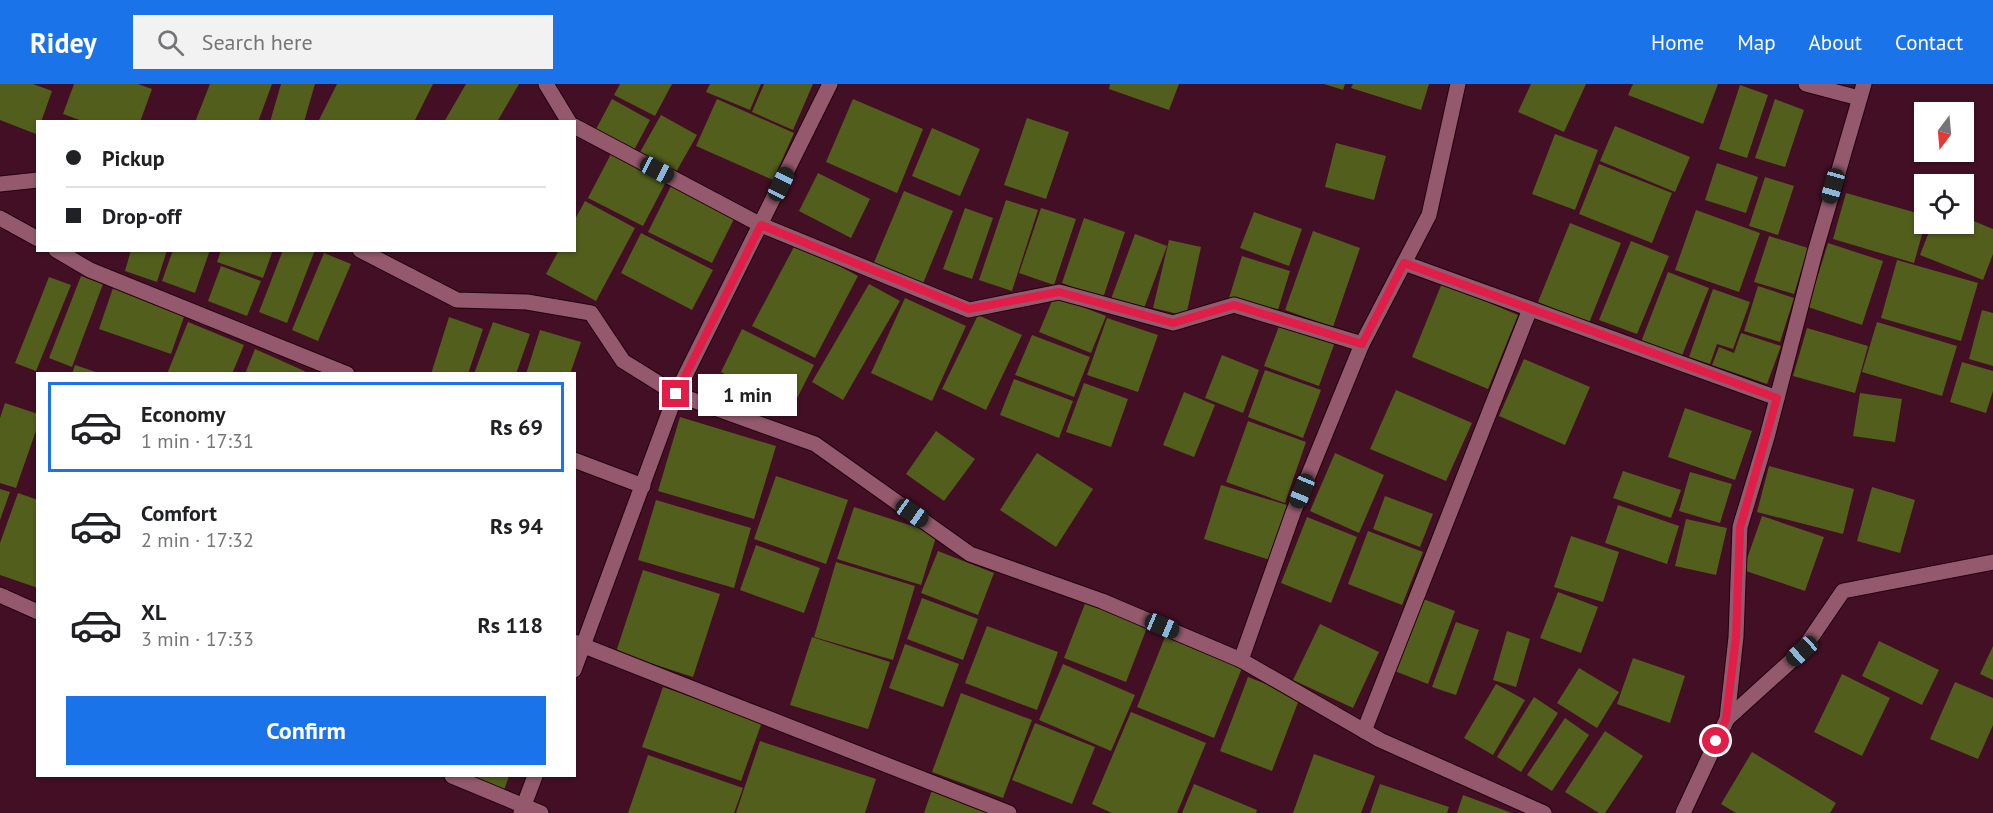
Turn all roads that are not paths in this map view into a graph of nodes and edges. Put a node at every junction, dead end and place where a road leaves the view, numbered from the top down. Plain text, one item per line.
1 (546, 84) edge
2 (830, 84) edge
3 (1458, 84) edge
4 (1806, 84) edge
5 (1861, 91) edge
6 (568, 120) edge
7 (576, 127) edge
8 (36, 180) edge
9 (0, 184) edge
10 (0, 218) edge
11 (761, 225) junction
12 (36, 238) edge
13 (59, 252) edge
14 (364, 252) edge
15 (1404, 263) junction
16 (1530, 309) junction
17 (1362, 344) junction
18 (342, 372) edge
19 (676, 394) junction
20 (1777, 398) junction
21 (576, 461) edge
22 (643, 486) junction
23 (1993, 562) edge
24 (0, 595) edge
25 (36, 611) edge
26 (579, 644) edge
27 (576, 660) edge
28 (1241, 660) junction
29 (1726, 719) junction
30 (1364, 731) junction
31 (454, 777) edge
32 (535, 777) edge
33 (523, 809) edge
34 (541, 813) edge
35 (1009, 813) edge
36 (1544, 813) edge
37 (1683, 813) edge

1 - 6 street
2 - 11 street
3 - 15 street
4 - 5 street
5 - 20 street
7 - 11 street
8 - 9 street
10 - 12 street
11 - 17 street
11 - 19 street
13 - 18 street
14 - 19 street
15 - 16 street
15 - 17 street
16 - 20 street
16 - 30 street
17 - 28 street
19 - 22 street
19 - 28 street
20 - 29 street
21 - 22 street
22 - 26 street
23 - 29 street
24 - 25 street
26 - 27 street
26 - 35 street
28 - 30 street
29 - 37 street
30 - 36 street
31 - 33 street
32 - 33 street
33 - 34 street

